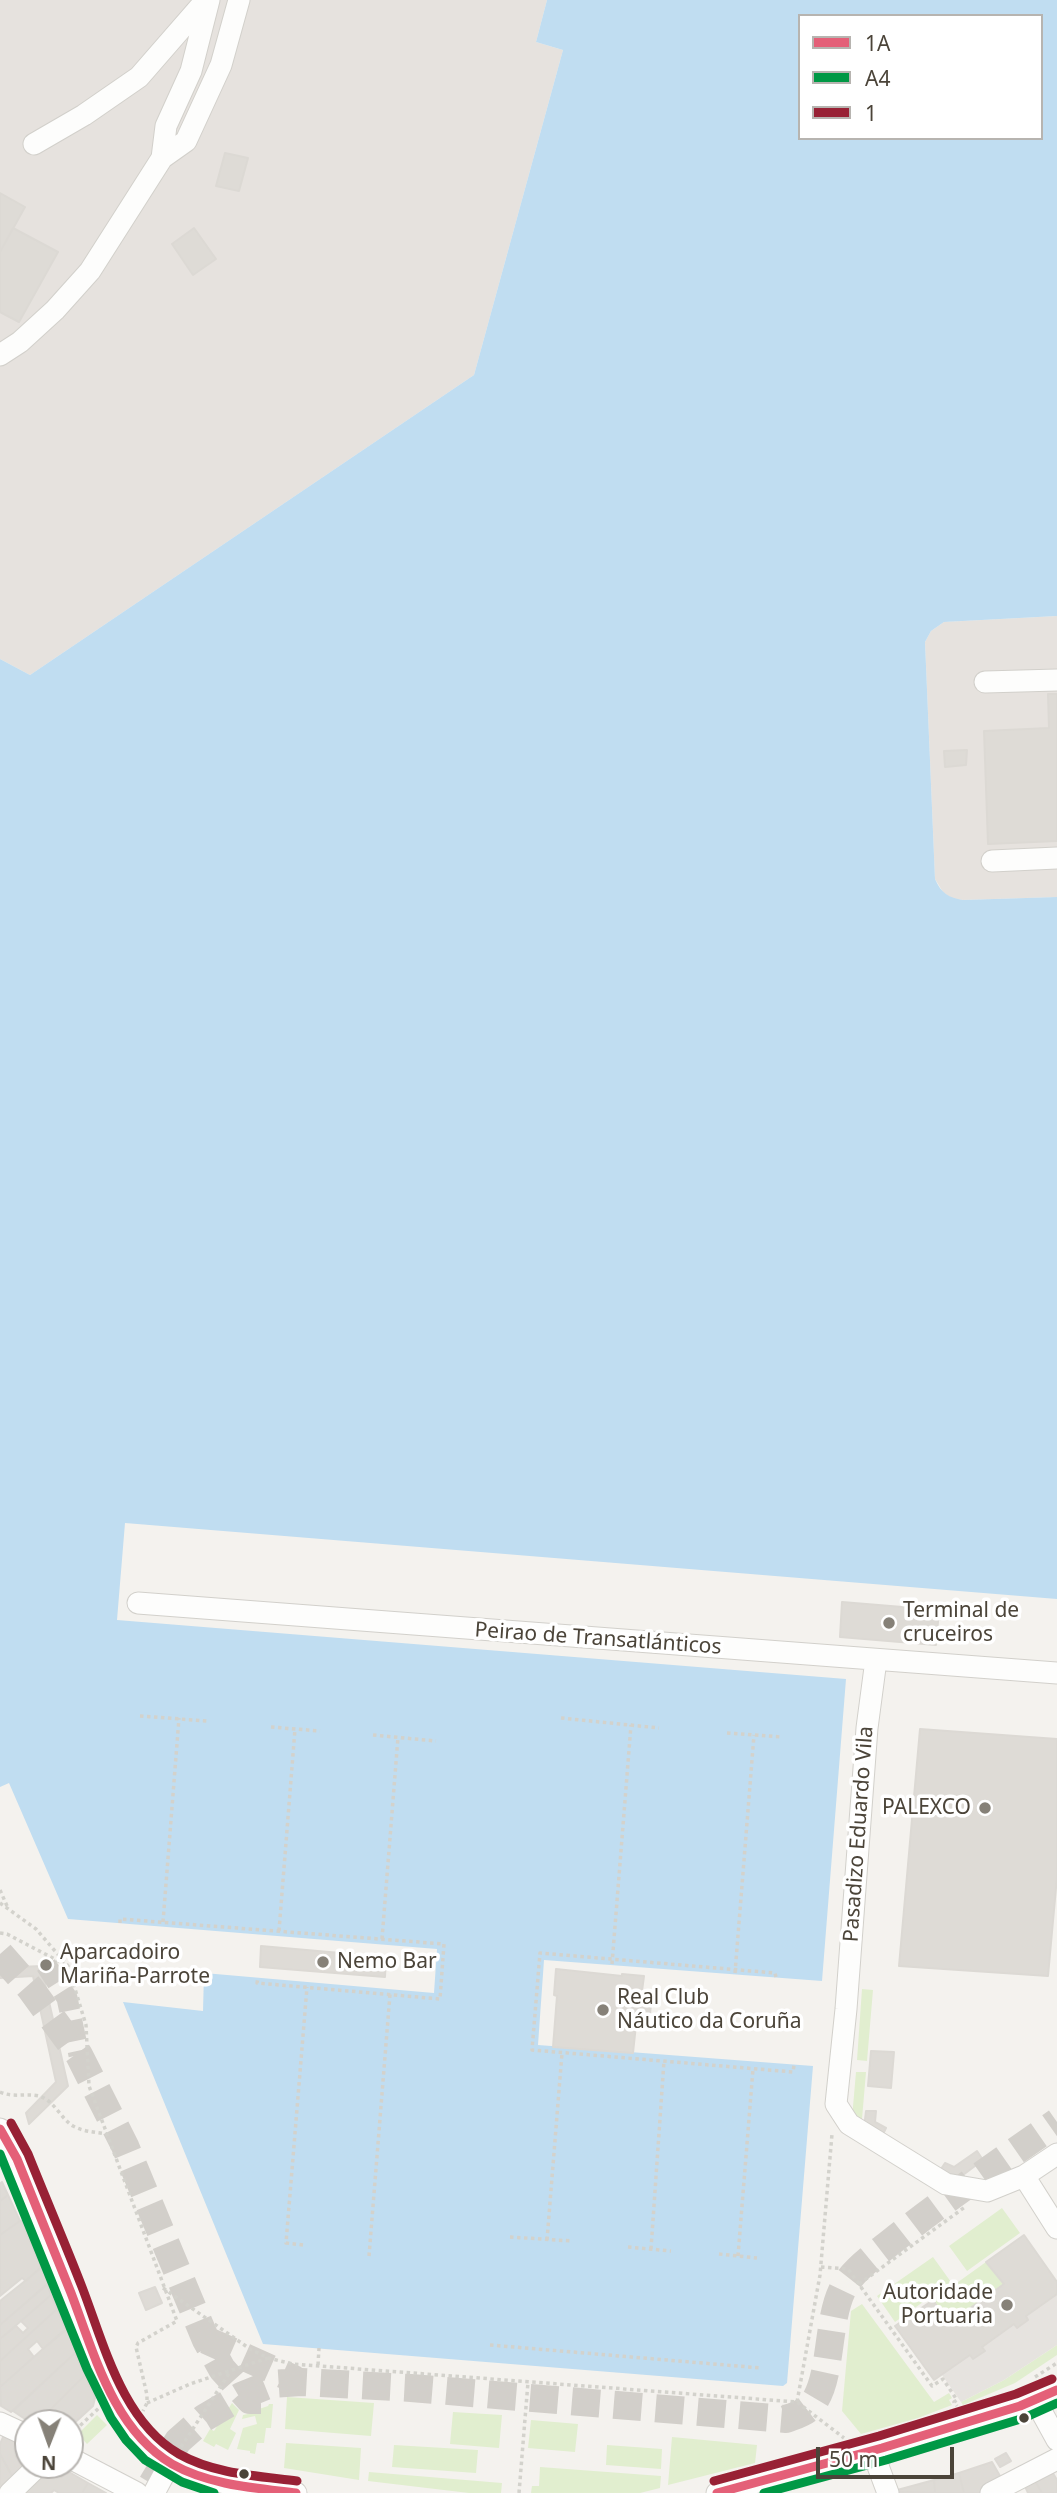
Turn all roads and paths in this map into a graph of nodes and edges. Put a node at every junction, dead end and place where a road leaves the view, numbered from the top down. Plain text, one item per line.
1 (208, 0) edge
2 (239, 0) edge
3 (34, 144) dead end
4 (162, 159) junction
5 (0, 355) edge
6 (1057, 680) edge
7 (985, 682) dead end
8 (1057, 858) edge
9 (992, 861) dead end
10 (138, 1603) dead end
11 (876, 1660) junction
12 (1057, 1674) edge
13 (140, 1716) dead end
14 (179, 1718) junction
15 (561, 1718) dead end
16 (207, 1721) dead end
17 (631, 1725) junction
18 (271, 1727) dead end
19 (659, 1728) dead end
20 (295, 1729) junction
21 (320, 1731) dead end
22 (727, 1733) dead end
23 (373, 1735) dead end
24 (754, 1735) junction
25 (398, 1737) junction
26 (781, 1737) dead end
27 (436, 1741) dead end
28 (0, 1890) edge
29 (0, 1903) edge
30 (8, 1908) junction
31 (163, 1922) junction
32 (120, 1923) dead end
33 (279, 1931) junction
34 (0, 1933) edge
35 (382, 1939) junction
36 (613, 1962) junction
37 (68, 1966) junction
38 (735, 1971) junction
39 (776, 1977) dead end
40 (257, 1978) dead end
41 (307, 1987) junction
42 (390, 1994) junction
43 (562, 2053) junction
44 (664, 2061) junction
45 (794, 2065) dead end
46 (753, 2069) junction
47 (0, 2092) edge
48 (836, 2104) junction
49 (0, 2129) edge
50 (107, 2133) junction
51 (1057, 2154) edge
52 (1024, 2176) junction
53 (987, 2191) junction
54 (1057, 2228) edge
55 (510, 2237) dead end
56 (547, 2240) junction
57 (572, 2241) dead end
58 (303, 2245) dead end
59 (628, 2247) dead end
60 (651, 2249) junction
61 (671, 2251) dead end
62 (719, 2254) dead end
63 (369, 2256) dead end
64 (738, 2256) junction
65 (757, 2258) dead end
66 (821, 2267) junction
67 (859, 2284) junction
68 (163, 2288) junction
69 (490, 2345) dead end
70 (319, 2348) dead end
71 (268, 2358) junction
72 (318, 2365) junction
73 (761, 2368) dead end
74 (231, 2370) junction
75 (528, 2382) junction
76 (1057, 2390) edge
77 (107, 2397) junction
78 (1035, 2400) junction
79 (797, 2402) junction
80 (960, 2411) dead end
81 (84, 2421) edge
82 (1057, 2440) edge
83 (862, 2446) junction
84 (1057, 2459) edge
85 (170, 2463) junction
86 (84, 2465) edge
87 (24, 2479) edge
88 (760, 2488) edge
89 (10, 2493) edge
90 (137, 2493) edge
91 (154, 2493) edge
92 (296, 2493) edge
93 (519, 2493) edge
94 (717, 2493) edge
95 (888, 2493) edge
96 (991, 2493) edge

1 - 3 street
1 - 4 street
2 - 4 street
4 - 5 street
6 - 7 street
8 - 9 street
10 - 11 street, Peirao de Transatlánticos
11 - 12 street, Peirao de Transatlánticos
11 - 48 street, Pasadizo Eduardo Vila
13 - 14 path
14 - 16 path
14 - 31 path
15 - 17 path
17 - 19 path
17 - 36 path
18 - 20 path
20 - 21 path
20 - 33 path
22 - 24 path
23 - 25 path
24 - 26 path
24 - 38 path
25 - 27 path
25 - 35 path
28 - 30 path
29 - 30 path
30 - 37 path
31 - 32 path
31 - 33 path
33 - 35 path
34 - 37 path
35 - 42 path
36 - 38 path
36 - 43 path
37 - 50 path
38 - 39 path
40 - 41 path
41 - 42 path
41 - 58 path
42 - 63 path
43 - 44 path
43 - 56 path
44 - 46 path
44 - 60 path
45 - 46 path
46 - 64 path
47 - 50 path
48 - 53 street
48 - 66 path
49 - 77 street
50 - 68 path
51 - 52 street
52 - 53 street
52 - 54 street
53 - 67 path
55 - 56 path
56 - 57 path
59 - 60 path
60 - 61 path
62 - 64 path
64 - 65 path
66 - 67 path
66 - 79 path
67 - 80 path
68 - 71 path
68 - 74 path
69 - 73 path
70 - 72 path
71 - 72 path
71 - 74 path
72 - 75 path
74 - 85 path
75 - 79 path
75 - 93 path
76 - 78 street
77 - 81 path
77 - 85 street
78 - 82 street
78 - 83 street
79 - 83 path
83 - 88 street
83 - 95 street
84 - 96 street
85 - 91 street
85 - 92 street
86 - 90 street
87 - 89 street
88 - 94 street

